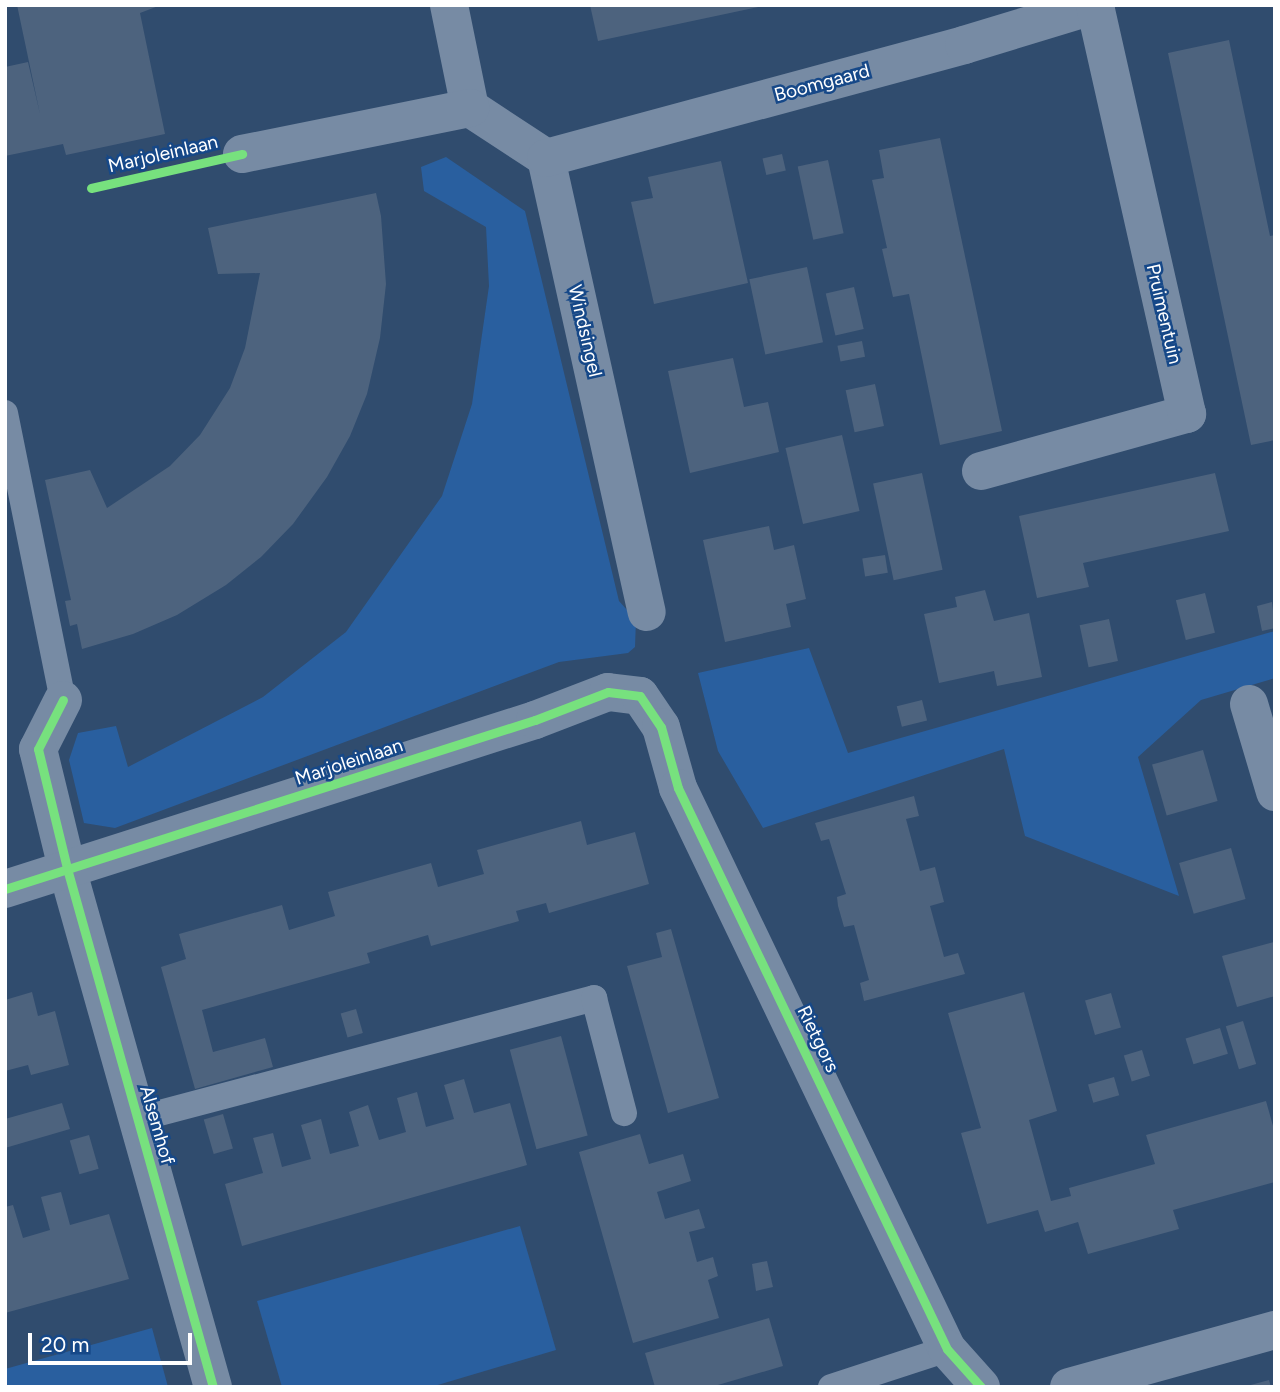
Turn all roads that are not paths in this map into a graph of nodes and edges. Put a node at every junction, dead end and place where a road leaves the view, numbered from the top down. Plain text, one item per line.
1 (449, 5) edge
2 (1095, 5) edge
3 (470, 108) junction
4 (242, 154) dead end
5 (546, 159) junction
6 (5, 413) edge
7 (981, 471) dead end
8 (647, 612) dead end
9 (640, 696) joint
10 (63, 700) joint
11 (1249, 704) dead end
12 (1275, 792) edge
13 (68, 872) junction
14 (5, 889) edge
15 (624, 1113) dead end
16 (137, 1119) junction
17 (1275, 1330) edge
18 (947, 1349) junction
19 (1179, 1372) edge
20 (213, 1387) edge
21 (831, 1387) edge
22 (981, 1387) edge
23 (1069, 1387) edge

1 - 3 street
2 - 5 street, Boomgaard
2 - 7 street, Pruimentuin
3 - 4 street, Marjoleinlaan
3 - 5 street
5 - 8 street, Windsingel
6 - 10 lane
9 - 13 street, Marjoleinlaan
9 - 18 street, Rietgors
10 - 13 street
11 - 12 street
13 - 14 street, Marjoleinlaan
13 - 16 street, Alsemhof
15 - 16 lane, Alsemhof
16 - 20 street, Alsemhof
17 - 19 street
18 - 21 lane
18 - 22 street, Rietgors
19 - 23 street

